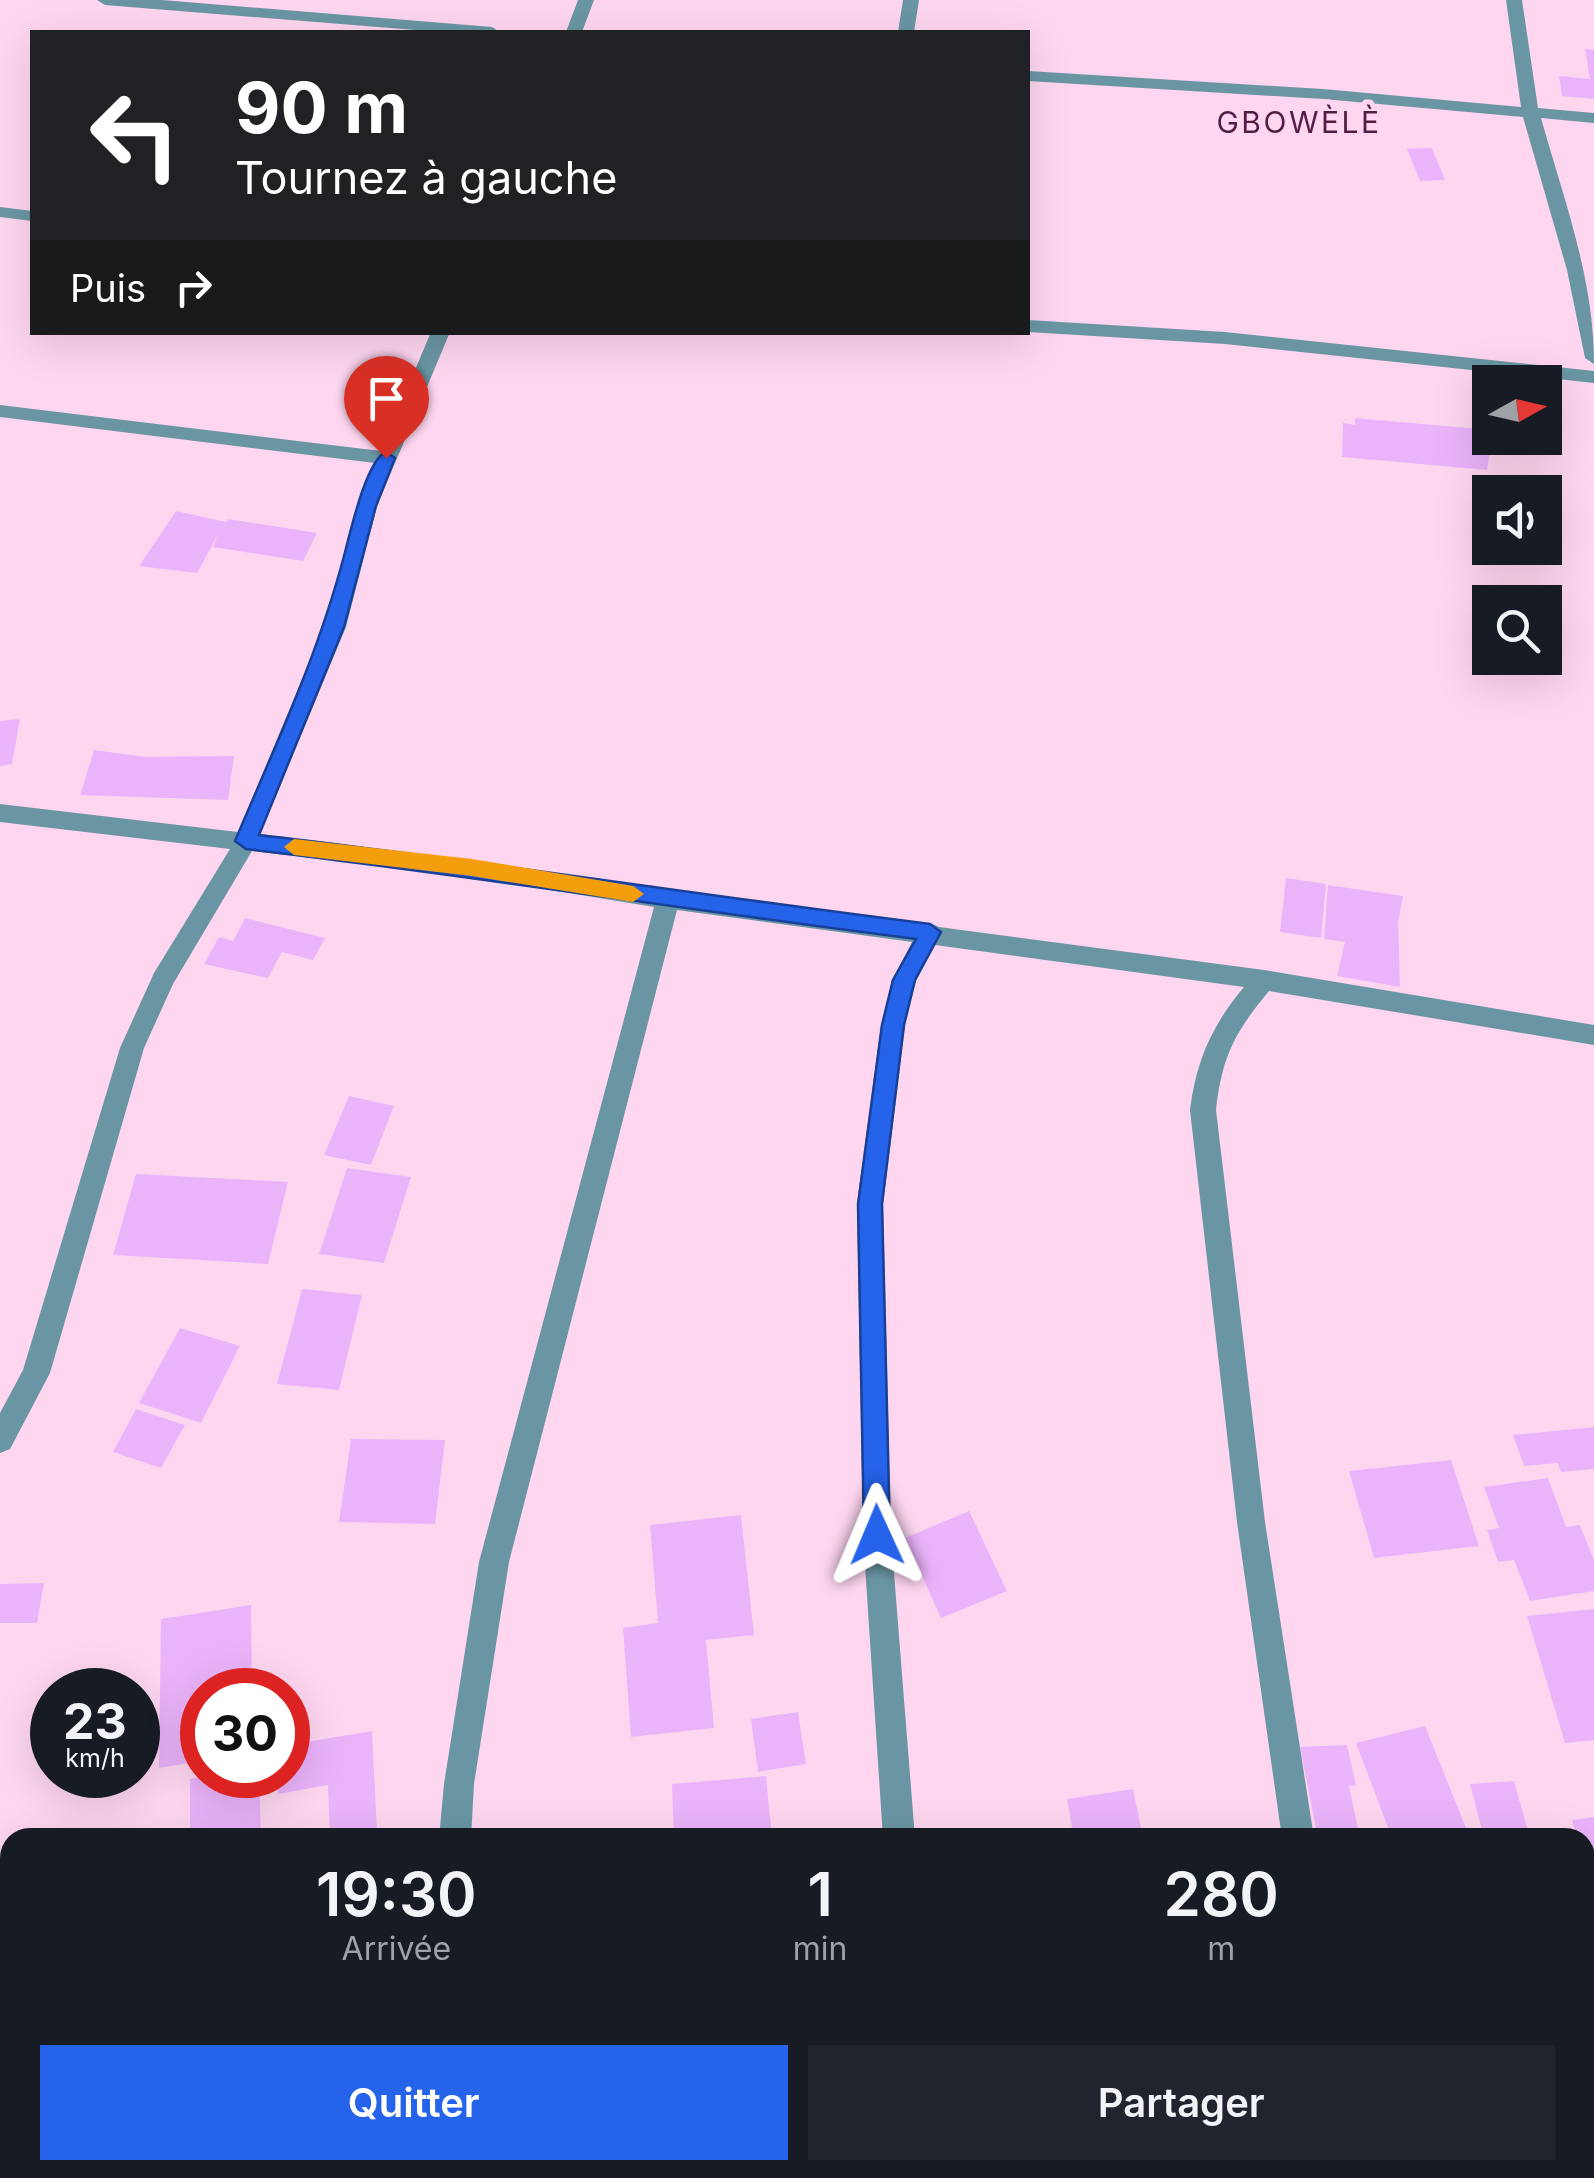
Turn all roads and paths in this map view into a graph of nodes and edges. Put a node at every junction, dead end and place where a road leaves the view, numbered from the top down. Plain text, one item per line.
1 (105, 0) edge
2 (333, 0) edge
3 (586, 0) edge
4 (911, 0) edge
5 (1514, 0) edge
6 (318, 26) edge
7 (434, 30) edge
8 (575, 30) edge
9 (906, 30) edge
10 (1030, 76) edge
11 (1530, 112) junction
12 (1594, 118) edge
13 (0, 212) edge
14 (30, 216) edge
15 (1030, 326) edge
16 (440, 335) edge
17 (1594, 358) edge
18 (1594, 377) edge
19 (0, 411) edge
20 (386, 458) junction
21 (0, 813) edge
22 (246, 841) junction
23 (668, 900) junction
24 (930, 932) junction
25 (1264, 980) junction
26 (1594, 1035) edge
27 (0, 1440) edge
28 (455, 1828) edge
29 (898, 1828) edge
30 (1297, 1828) edge

1 - 6 street
2 - 6 street
3 - 8 street
4 - 9 street
5 - 11 street
6 - 7 street
10 - 11 street
11 - 12 street
11 - 17 street
13 - 14 street
15 - 18 street
16 - 20 street
19 - 20 street
20 - 22 street
21 - 22 street
22 - 23 street
22 - 27 street
23 - 24 street
23 - 28 street
24 - 25 street
24 - 29 street
25 - 26 street
25 - 30 street

